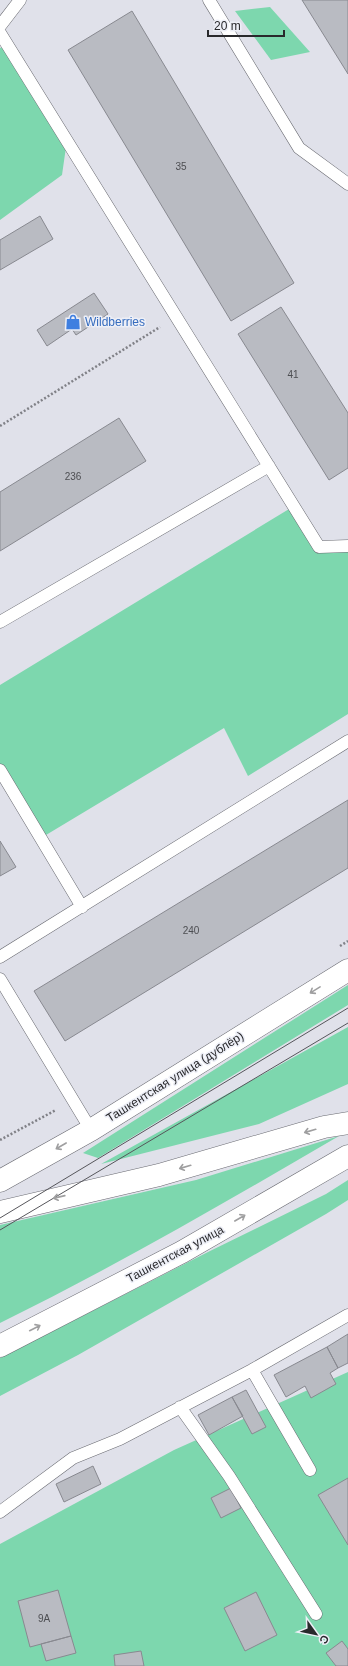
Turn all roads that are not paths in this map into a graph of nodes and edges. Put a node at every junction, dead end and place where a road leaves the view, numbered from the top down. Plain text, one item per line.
1 (20, 0) edge
2 (209, 0) edge
3 (0, 26) edge
4 (0, 33) edge
5 (348, 184) edge
6 (269, 466) junction
7 (348, 546) edge
8 (0, 622) edge
9 (348, 741) edge
10 (0, 770) edge
11 (82, 907) junction
12 (0, 957) edge
13 (348, 970) edge
14 (0, 979) edge
15 (348, 1123) edge
16 (91, 1130) junction
17 (348, 1156) edge
18 (0, 1181) edge
19 (0, 1212) edge
20 (348, 1315) edge
21 (0, 1346) edge
22 (252, 1370) junction
23 (180, 1407) junction
24 (310, 1470) dead end
25 (0, 1512) edge
26 (316, 1614) dead end

1 - 3 lane
2 - 5 lane
4 - 6 lane
6 - 7 lane
6 - 8 lane
9 - 11 lane
10 - 11 lane
11 - 12 lane
13 -> 16 main road, Ташкентская улица (дублёр)
14 - 16 lane
15 -> 19 main road
16 -> 18 main road, Ташкентская улица (дублёр)
21 -> 17 main road, Ташкентская улица
20 - 22 lane
22 - 23 lane
22 - 24 lane
23 - 25 lane
23 - 26 lane

